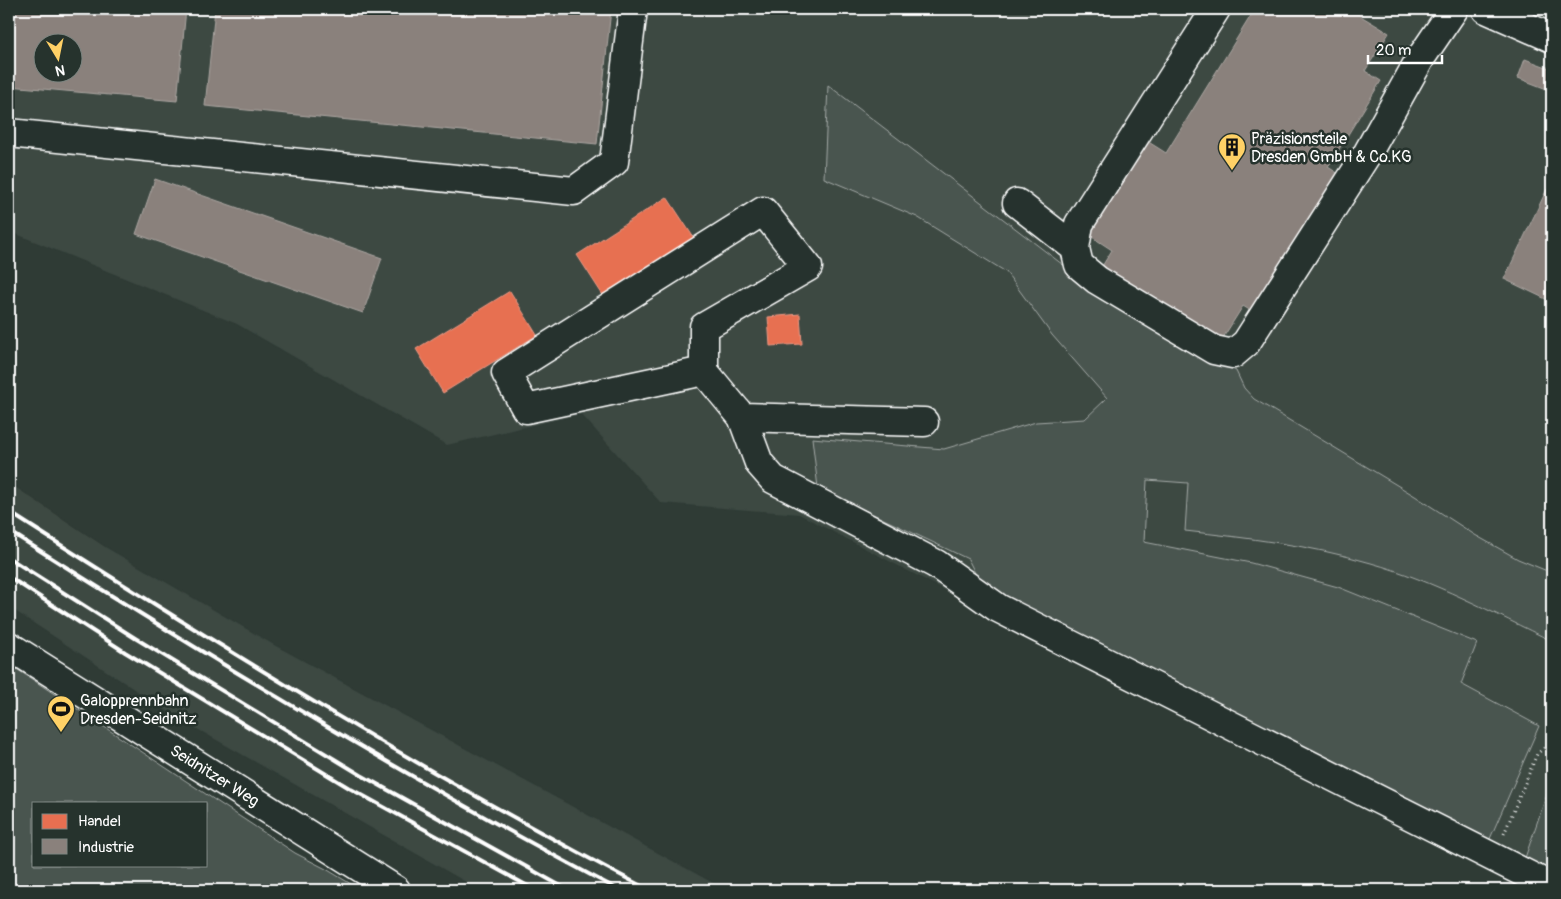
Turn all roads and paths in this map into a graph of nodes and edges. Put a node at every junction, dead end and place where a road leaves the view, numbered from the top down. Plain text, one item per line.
1 (633, 9) edge
2 (1216, 9) edge
3 (1454, 9) edge
4 (1486, 9) edge
5 (1552, 38) edge
6 (9, 133) edge
7 (1016, 203) dead end
8 (1075, 248) junction
9 (704, 371) junction
10 (742, 417) junction
11 (924, 422) dead end
12 (9, 646) edge
13 (1552, 741) edge
14 (1494, 859) junction
15 (1552, 887) edge
16 (396, 890) edge

1 - 6 street
2 - 8 street
3 - 8 street
4 - 5 street
7 - 8 street
9 - 9 street
9 - 10 street
10 - 11 street
10 - 14 street
12 - 16 street, Seidnitzer Weg
13 - 14 path
14 - 15 street

